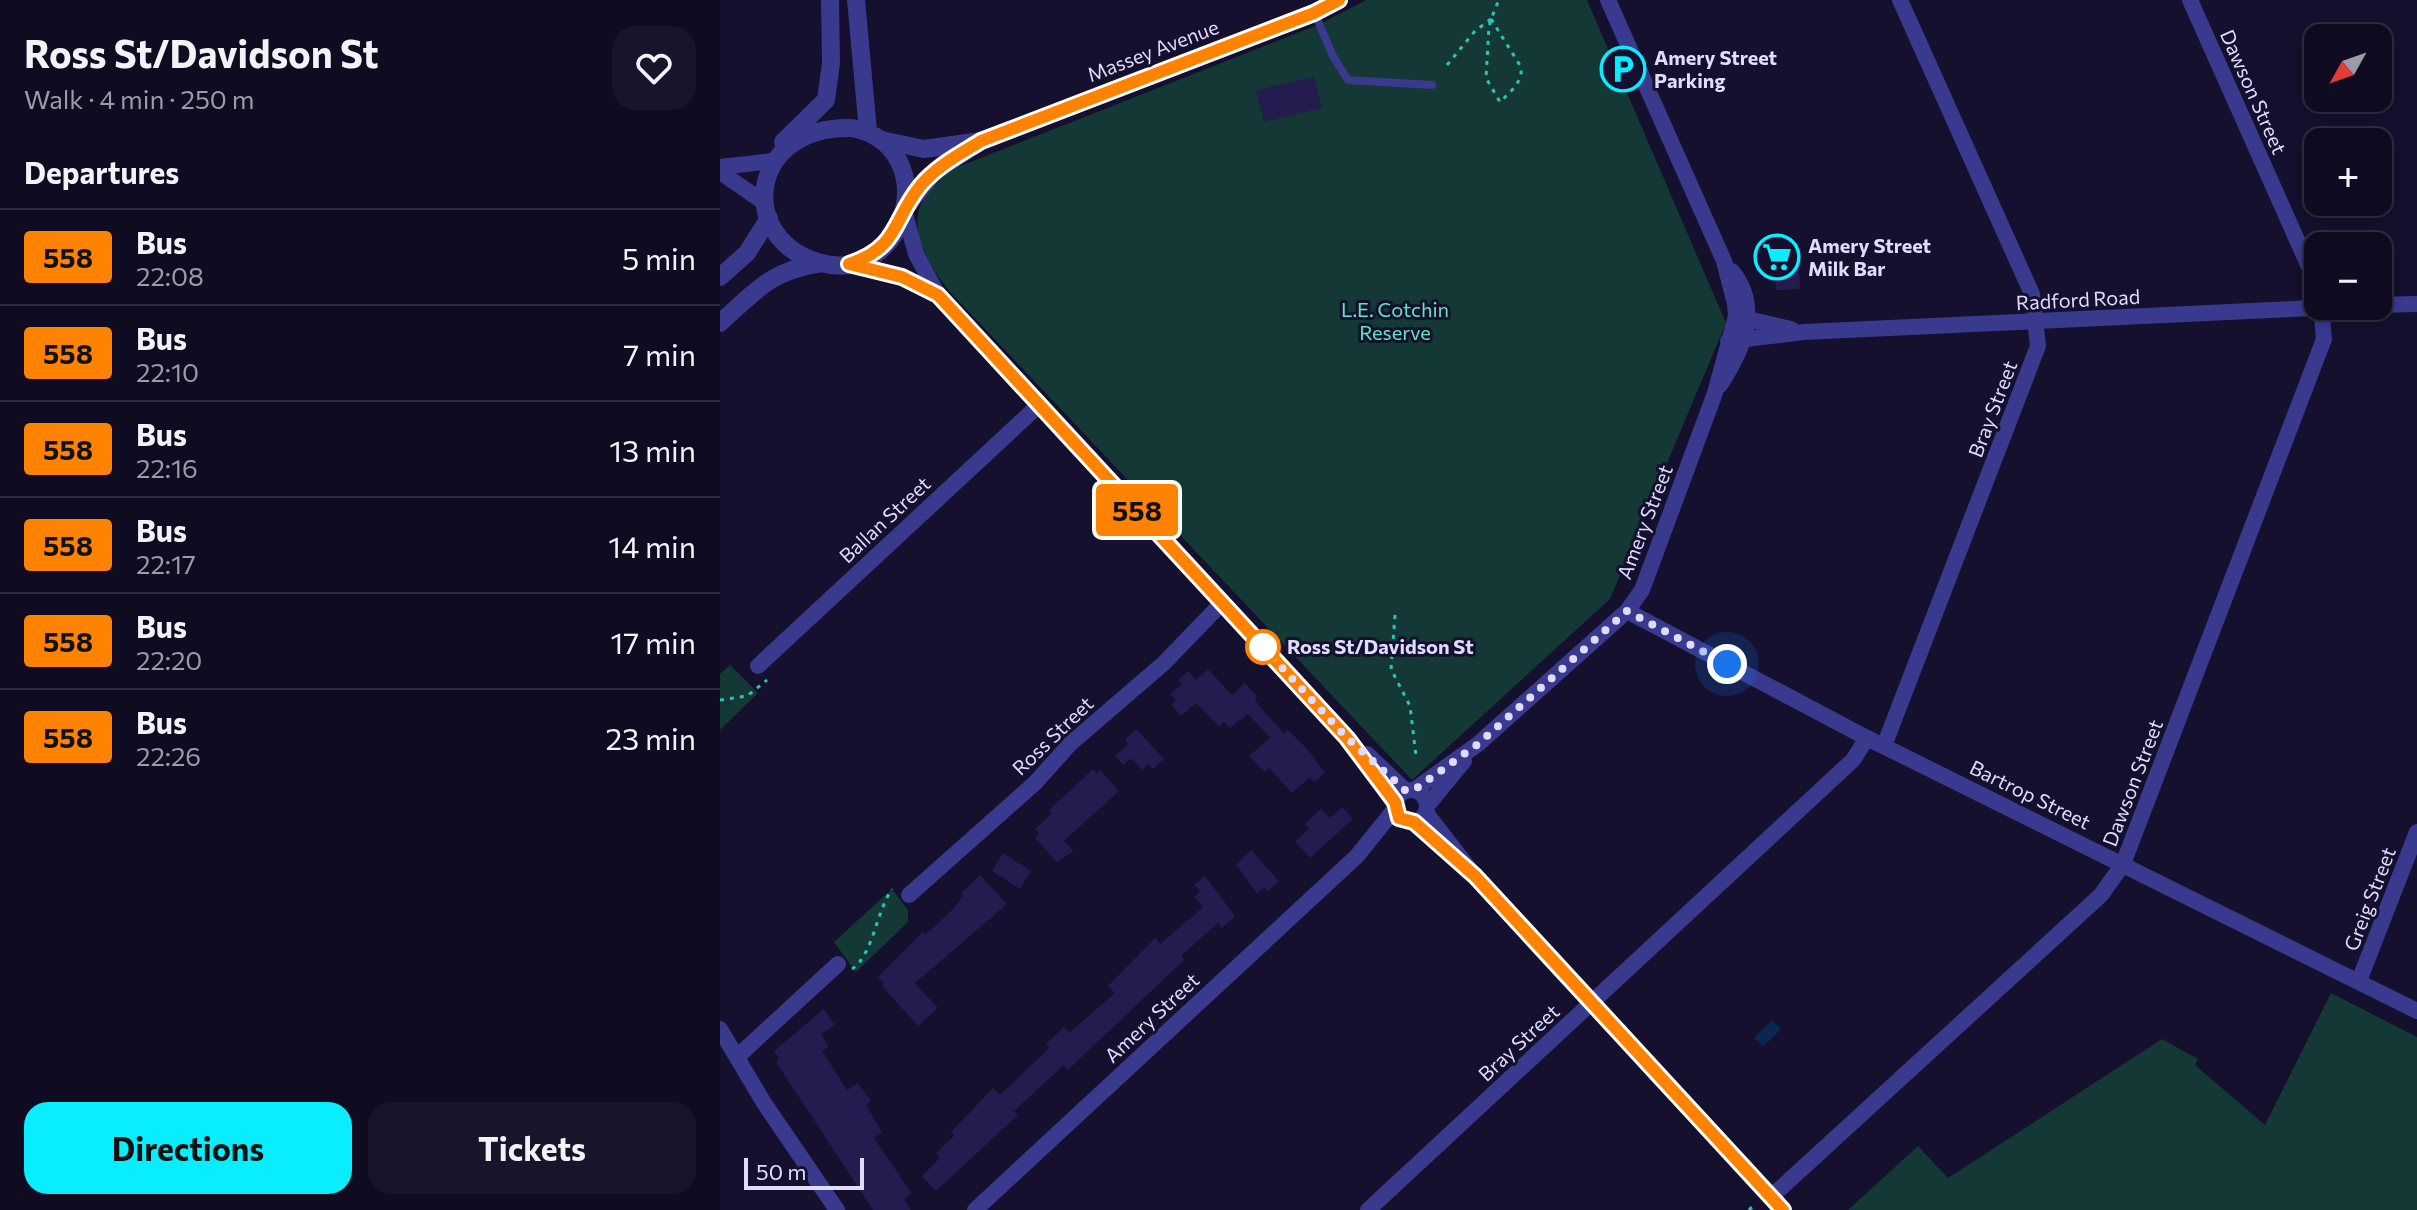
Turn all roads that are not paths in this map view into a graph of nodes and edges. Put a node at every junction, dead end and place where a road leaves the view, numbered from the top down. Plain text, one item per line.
1 (830, 0) edge
2 (856, 0) edge
3 (1339, 0) edge
4 (1608, 0) edge
5 (1900, 0) edge
6 (2190, 0) edge
7 (1314, 13) junction
8 (1432, 85) dead end
9 (875, 136) junction
10 (981, 141) junction
11 (776, 157) junction
12 (720, 170) edge
13 (906, 210) junction
14 (767, 211) junction
15 (2304, 256) edge
16 (821, 263) junction
17 (849, 264) junction
18 (720, 277) edge
19 (938, 295) junction
20 (2417, 304) edge
21 (2392, 305) edge
22 (2304, 308) edge
23 (1742, 318) junction
24 (2323, 320) edge
25 (2035, 322) junction
26 (720, 323) edge
27 (1804, 332) junction
28 (1736, 342) junction
29 (1039, 405) junction
30 (1222, 603) junction
31 (1627, 611) junction
32 (763, 673) road end
33 (1867, 738) junction
34 (1478, 744) junction
35 (1884, 746) junction
36 (1402, 798) junction
37 (1419, 816) junction
38 (2417, 832) edge
39 (1357, 856) junction
40 (2123, 864) junction
41 (909, 895) dead end
42 (845, 967) road end
43 (2359, 981) junction
44 (1592, 1003) junction
45 (2417, 1011) edge
46 (720, 1029) edge
47 (738, 1056) junction
48 (1771, 1197) junction
49 (837, 1210) edge
50 (975, 1210) edge
51 (1368, 1210) edge
52 (1783, 1210) edge

1 - 11 street
2 - 9 street
3 - 7 street, Massey Avenue
4 - 23 street
5 - 25 street, Bray Street
6 - 15 street, Dawson Street
7 - 8 lane
7 - 10 street, Massey Avenue
9 - 10 street, Massey Avenue
9 - 11 street
9 - 13 street
10 - 13 street, Massey Avenue
11 - 12 street
11 - 14 street
12 - 14 street
13 - 17 street
13 - 19 street
14 - 16 street
14 - 18 street
16 - 17 street
16 - 26 street
17 - 19 street
19 - 29 street
20 - 21 street
22 - 25 street, Radford Road
23 - 27 street, Radford Road
23 - 28 street, Amery Street
24 - 40 street, Dawson Street
25 - 27 street, Radford Road
25 - 35 street, Bray Street
27 - 28 street, Radford Road
28 - 31 street, Amery Street
29 - 30 street
29 - 32 street, Ballan Street
30 - 36 street
30 - 41 street, Ross Street
31 - 33 street, Bartrop Street
31 - 34 street, Amery Street
33 - 35 street, Bartrop Street
33 - 44 street, Bray Street
34 - 36 street, Amery Street
34 - 37 street, Amery Street
35 - 40 street, Bartrop Street
36 - 37 street
36 - 37 street
36 - 39 street, Amery Street
37 - 39 street, Amery Street
37 - 44 street
38 - 43 street, Greig Street
39 - 50 street, Amery Street
40 - 43 street, Bartrop Street
40 - 48 street, Dawson Street
42 - 47 street
43 - 45 street, Bartrop Street
44 - 48 street
44 - 51 street, Bray Street
46 - 47 street
47 - 49 street
48 - 52 street

